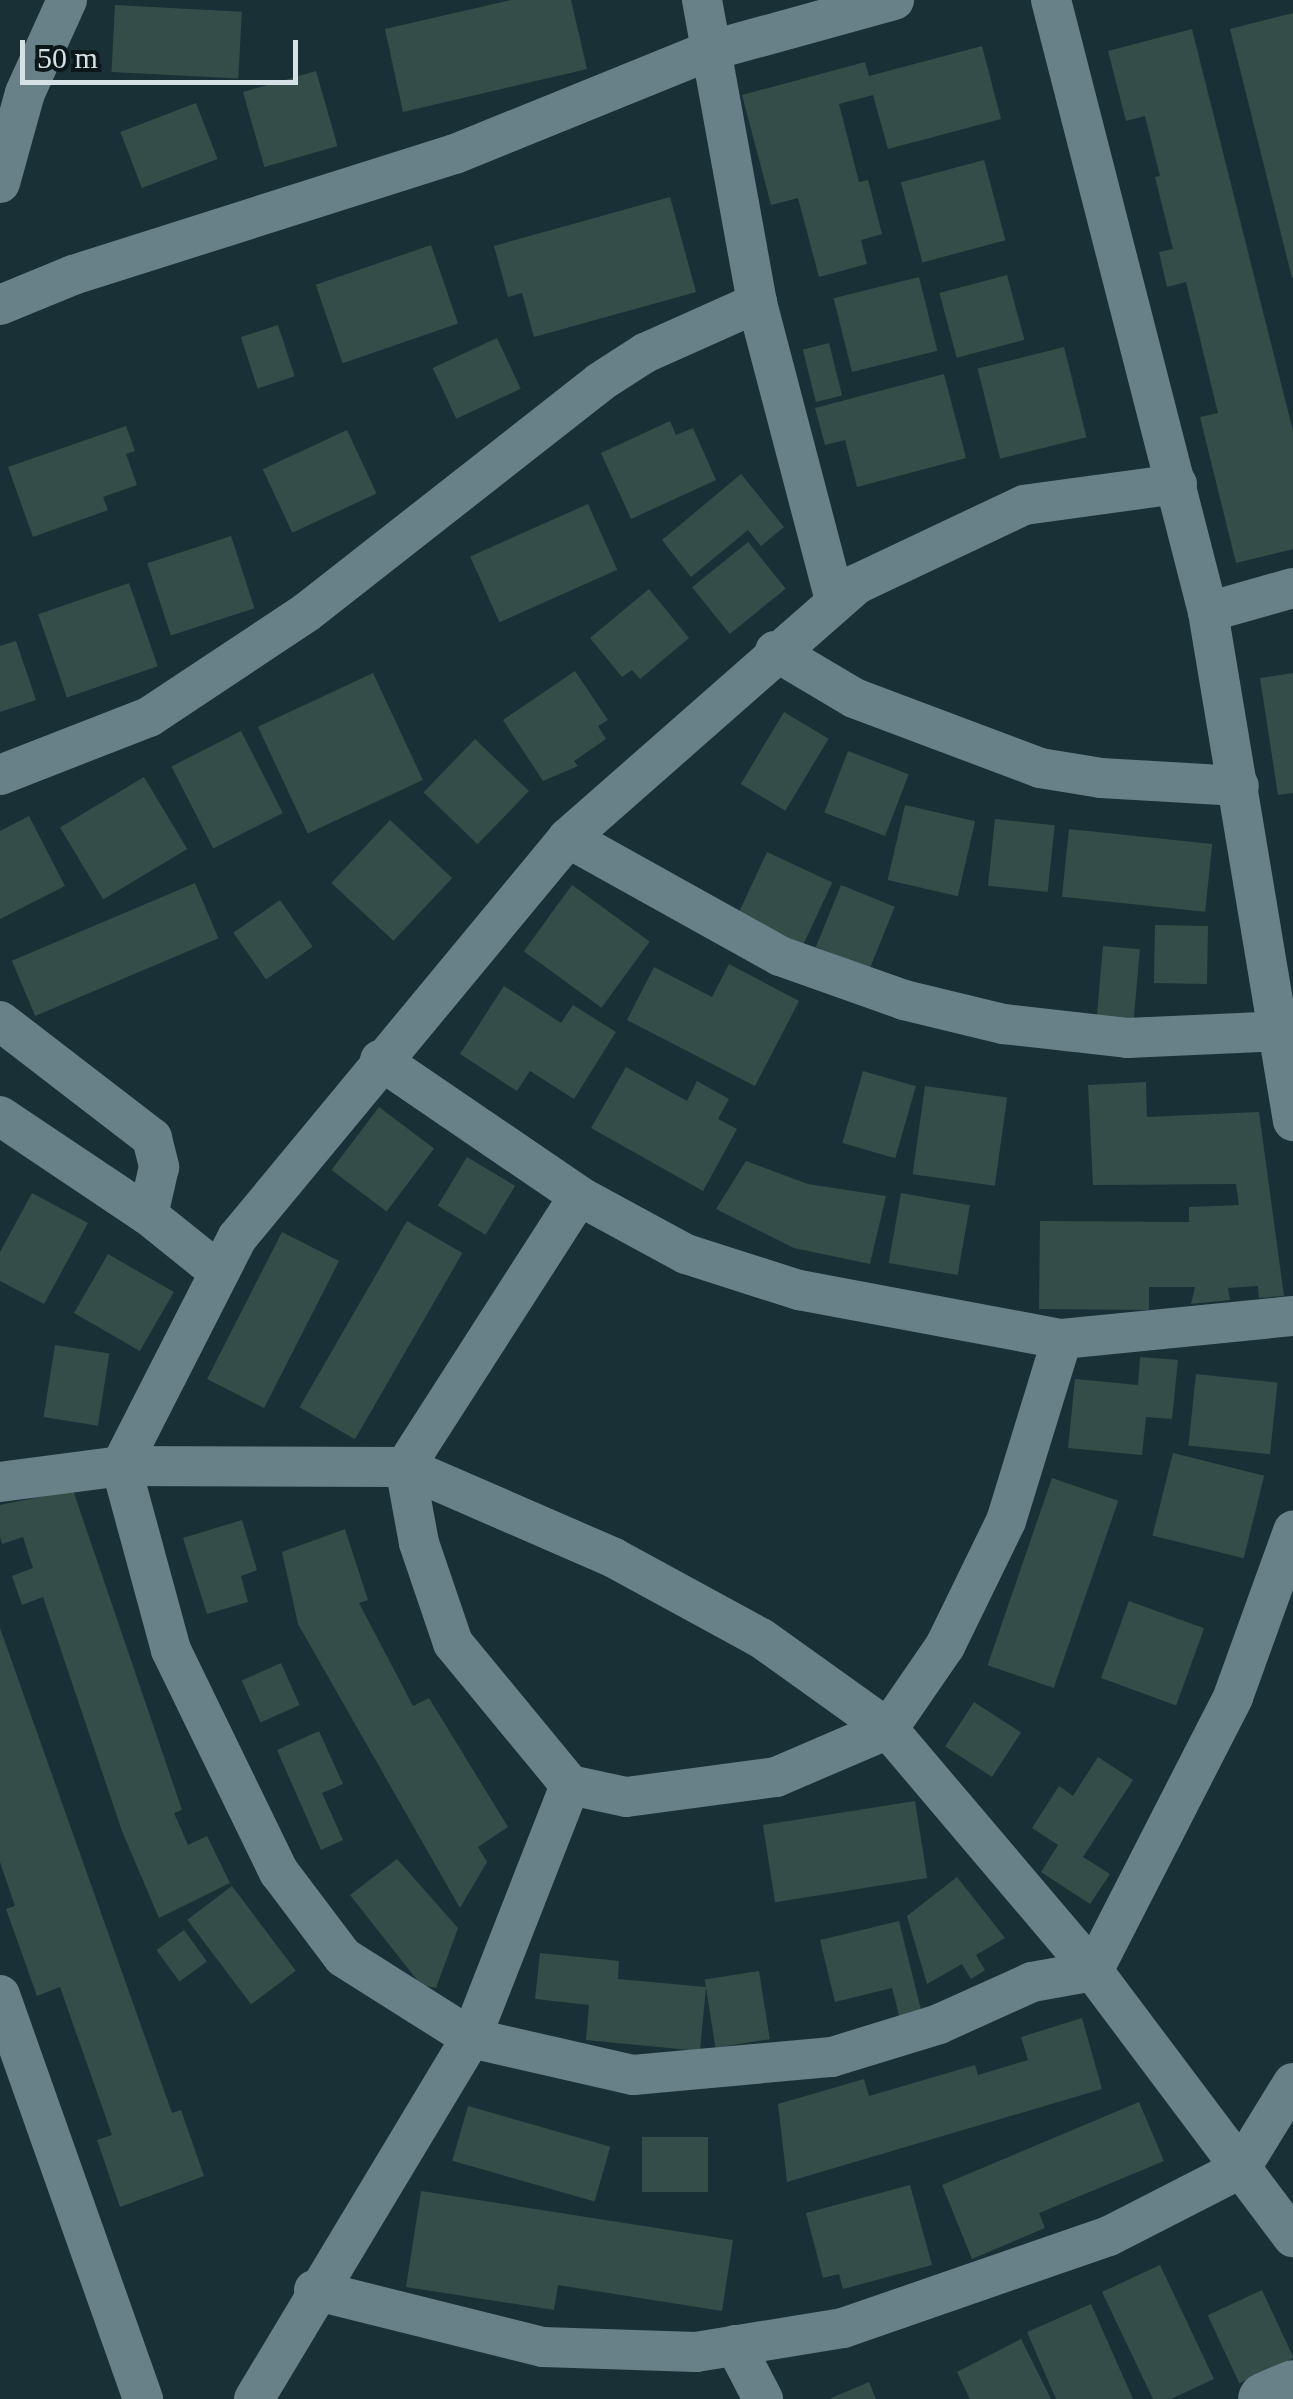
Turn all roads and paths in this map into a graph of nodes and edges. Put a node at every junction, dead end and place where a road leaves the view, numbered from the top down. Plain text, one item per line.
1 (67, 0) edge
2 (702, 0) edge
3 (894, 0) edge
4 (1051, 0) edge
5 (710, 51) junction
6 (0, 183) edge
7 (757, 303) junction
8 (0, 304) edge
9 (1178, 484) junction
10 (1293, 588) edge
11 (836, 600) junction
12 (1208, 612) junction
13 (775, 651) junction
14 (0, 774) edge
15 (1239, 786) junction
16 (568, 838) junction
17 (0, 1021) edge
18 (1279, 1031) junction
19 (380, 1060) junction
20 (0, 1116) edge
21 (1293, 1121) edge
22 (579, 1196) junction
23 (148, 1215) junction
24 (218, 1272) junction
25 (1293, 1316) edge
26 (1062, 1339) junction
27 (121, 1466) junction
28 (406, 1467) junction
29 (0, 1482) edge
30 (1293, 1532) edge
31 (888, 1729) junction
32 (570, 1785) junction
33 (1093, 1971) junction
34 (0, 1995) edge
35 (471, 2038) junction
36 (1289, 2096) edge
37 (1240, 2168) junction
38 (1293, 2237) edge
39 (314, 2290) junction
40 (735, 2345) junction
41 (1293, 2386) edge
42 (143, 2399) edge
43 (254, 2399) edge
44 (763, 2399) edge
45 (1265, 2399) edge

1 - 6 street
2 - 5 street
3 - 5 street
4 - 9 street
5 - 7 street
5 - 8 street
7 - 11 street
7 - 14 street
9 - 11 street
9 - 12 street
10 - 12 street
11 - 13 street
12 - 15 street
13 - 15 street
13 - 16 street
15 - 18 street
16 - 18 street
16 - 19 street
17 - 23 street
18 - 21 street
19 - 22 street
19 - 24 street
20 - 23 street
22 - 26 street
22 - 28 street
23 - 24 street
24 - 27 street
25 - 26 street
26 - 31 street
27 - 28 street
27 - 29 street
27 - 35 street
28 - 31 street
28 - 32 street
30 - 33 street
31 - 32 street
31 - 33 street
32 - 35 street
33 - 35 street
33 - 37 street
34 - 42 street
35 - 39 street
36 - 37 street
37 - 38 street
37 - 40 street
39 - 40 street
39 - 43 street
40 - 44 street
41 - 45 street

